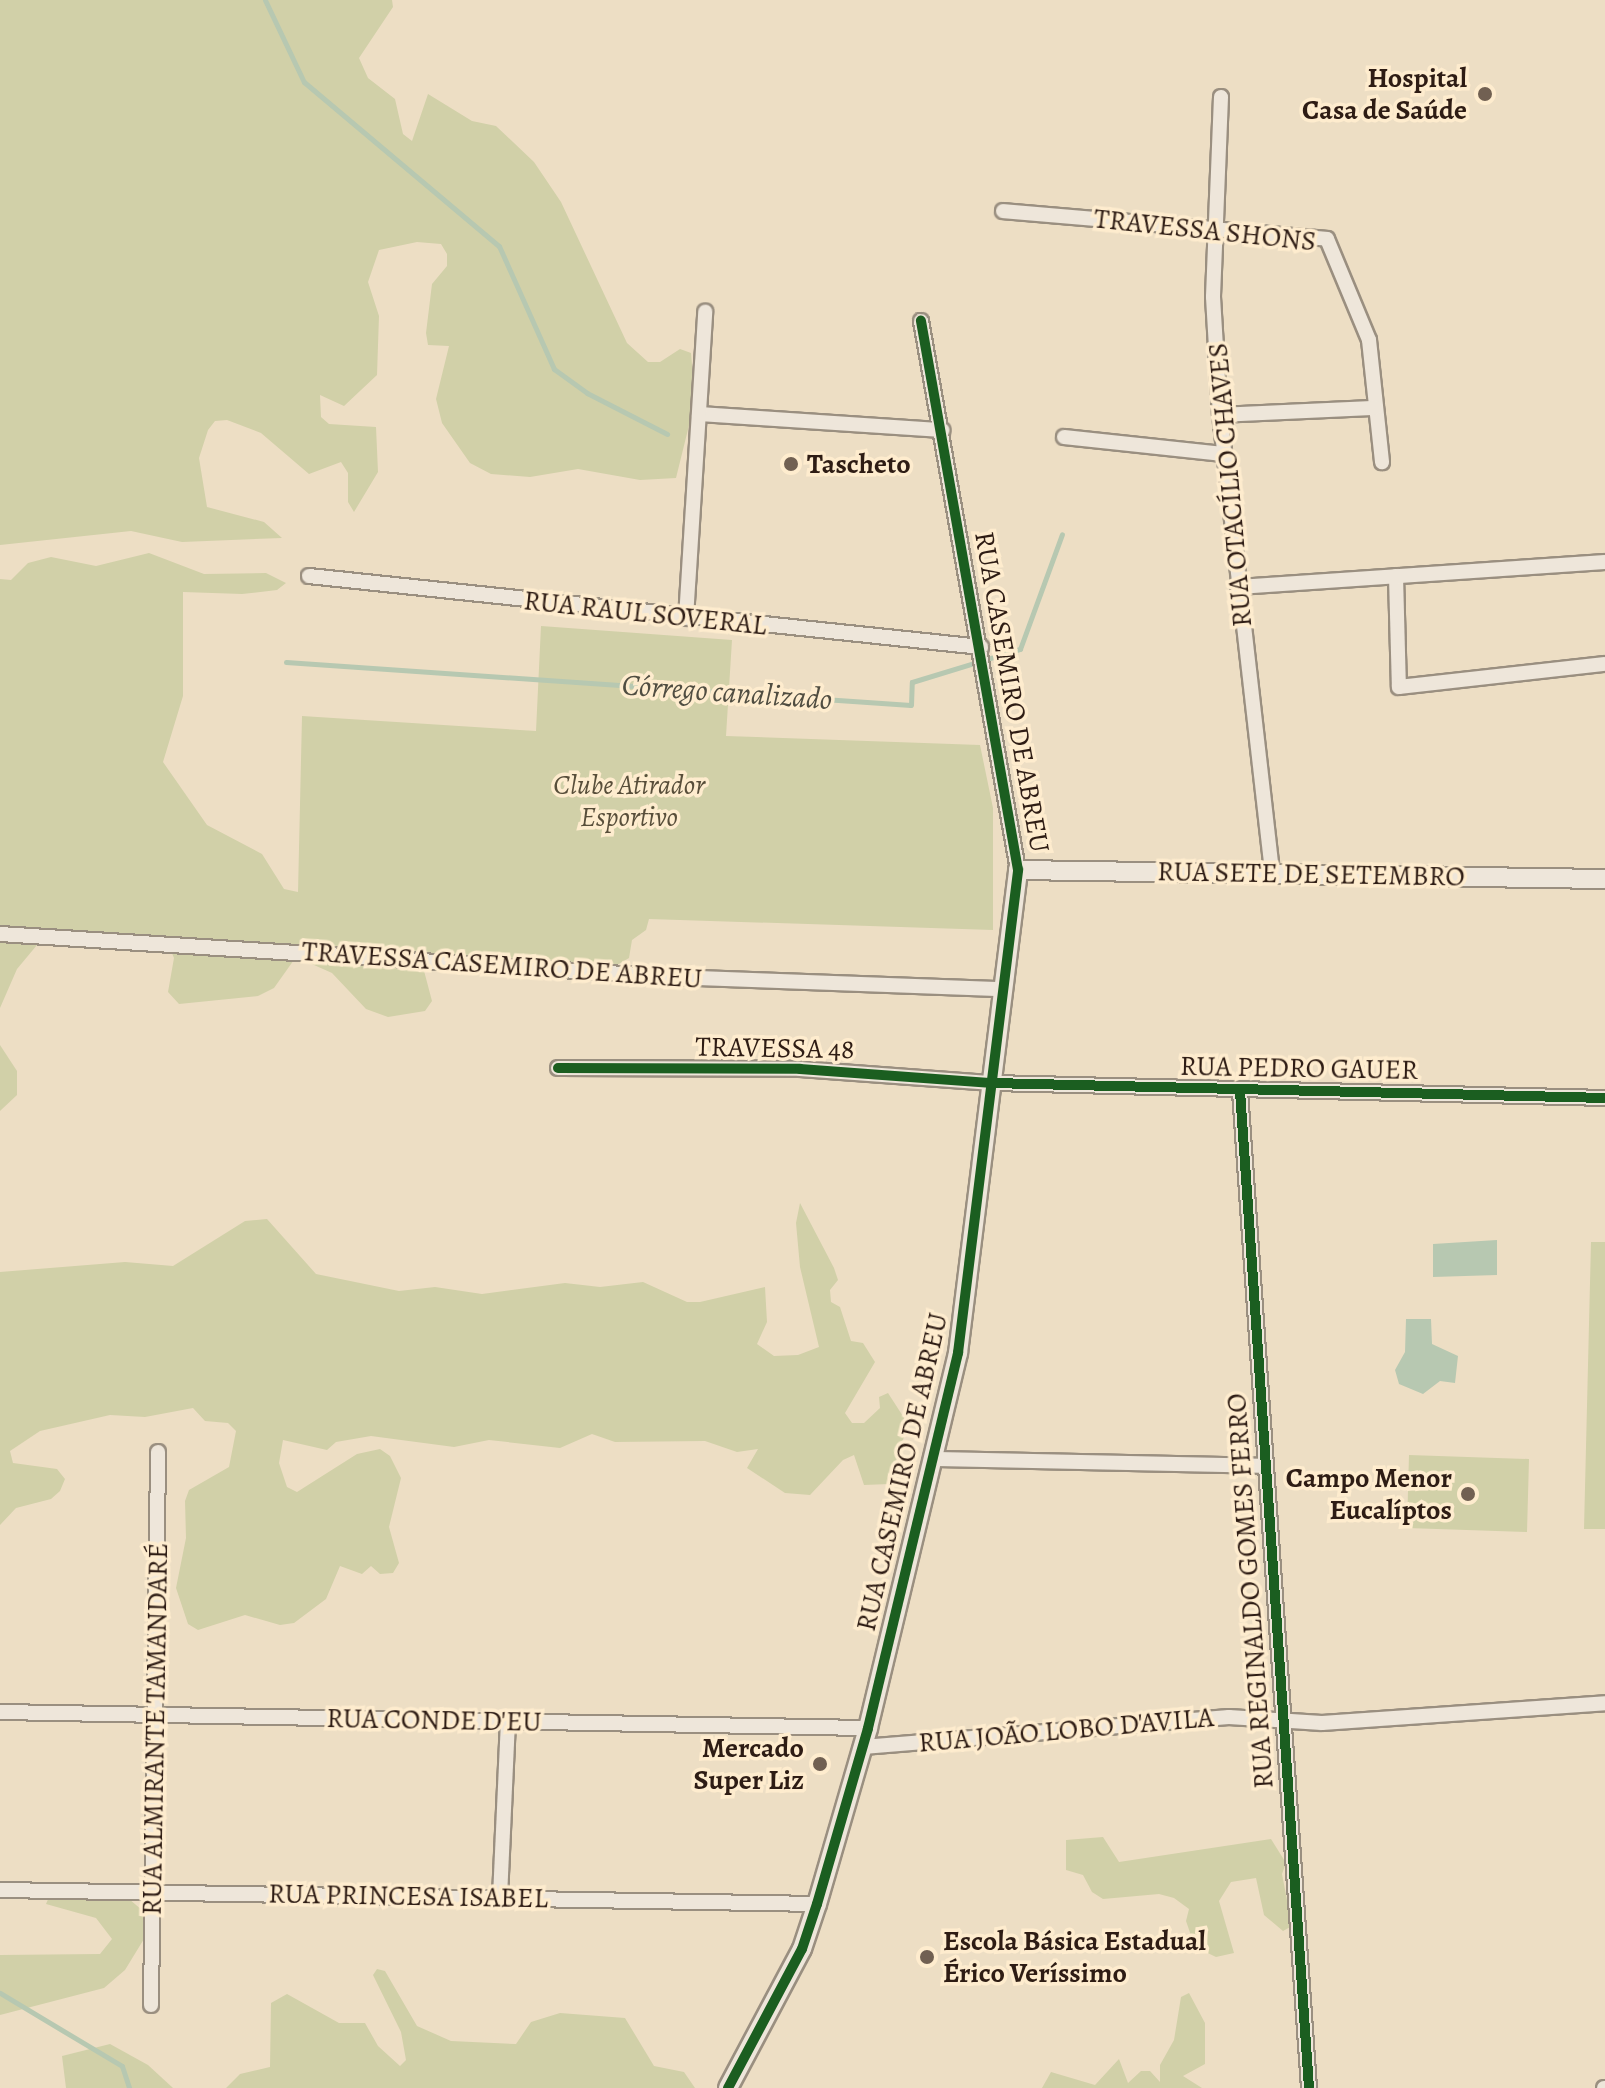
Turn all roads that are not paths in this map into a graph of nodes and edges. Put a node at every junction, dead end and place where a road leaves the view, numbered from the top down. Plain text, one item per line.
1 (1221, 97) dead end
2 (1003, 211) dead end
3 (1213, 229) junction
4 (705, 312) dead end
5 (921, 321) dead end
6 (1376, 408) junction
7 (699, 414) junction
8 (1220, 415) junction
9 (942, 430) junction
10 (1064, 437) dead end
11 (1223, 454) junction
12 (1382, 462) dead end
13 (1605, 562) edge
14 (309, 576) dead end
15 (1396, 576) junction
16 (1238, 587) junction
17 (686, 618) junction
18 (981, 647) junction
19 (1605, 664) edge
20 (1018, 870) junction
21 (1272, 872) junction
22 (1605, 879) edge
23 (0, 934) edge
24 (1003, 989) junction
25 (558, 1068) dead end
26 (992, 1083) junction
27 (1240, 1091) junction
28 (1605, 1098) edge
29 (158, 1452) dead end
30 (932, 1459) junction
31 (1265, 1466) junction
32 (1605, 1703) edge
33 (0, 1712) edge
34 (155, 1715) junction
35 (1282, 1718) junction
36 (508, 1721) junction
37 (868, 1728) junction
38 (863, 1747) junction
39 (0, 1890) edge
40 (154, 1893) junction
41 (500, 1897) junction
42 (817, 1904) junction
43 (151, 2005) dead end
44 (728, 2088) edge
45 (1309, 2088) edge

1 - 3 street, RUA OTACÍLIO CHAVES
2 - 3 street, TRAVESSA SHONS
3 - 6 street, TRAVESSA SHONS
3 - 8 street, RUA OTACÍLIO CHAVES
4 - 7 street
5 - 9 street, RUA CASEMIRO DE ABREU
6 - 8 street
6 - 12 street, TRAVESSA SHONS
7 - 9 street
7 - 17 street
8 - 11 street, RUA OTACÍLIO CHAVES
9 - 18 street, RUA CASEMIRO DE ABREU
10 - 11 street
11 - 16 street, RUA OTACÍLIO CHAVES
13 - 15 street
14 - 17 street, RUA RAUL SOVERAL
15 - 16 street
15 - 19 street
16 - 21 street, RUA OTACÍLIO CHAVES
17 - 18 street, RUA RAUL SOVERAL
18 - 20 street, RUA CASEMIRO DE ABREU
20 - 21 street, RUA SETE DE SETEMBRO
20 - 24 street, RUA CASEMIRO DE ABREU
21 - 22 street, RUA SETE DE SETEMBRO
23 - 24 street, TRAVESSA CASEMIRO DE ABREU
24 - 26 street, RUA CASEMIRO DE ABREU
25 - 26 street, TRAVESSA 48
26 - 27 street, RUA PEDRO GAUER
26 - 30 street, RUA CASEMIRO DE ABREU
27 - 28 street, RUA PEDRO GAUER
27 - 31 street, RUA REGINALDO GOMES FERRO
29 - 34 street, RUA ALMIRANTE TAMANDARÉ
30 - 31 street
30 - 37 street, RUA CASEMIRO DE ABREU
31 - 35 street, RUA REGINALDO GOMES FERRO
32 - 35 street, RUA JOÃO LOBO D'AVILA
33 - 34 street, RUA CONDE D'EU
34 - 36 street, RUA CONDE D'EU
34 - 40 street, RUA ALMIRANTE TAMANDARÉ
35 - 38 street, RUA JOÃO LOBO D'AVILA
35 - 45 street, RUA REGINALDO GOMES FERRO
36 - 37 street, RUA CONDE D'EU
36 - 41 street
37 - 38 street, RUA CASEMIRO DE ABREU
38 - 42 street, RUA CASEMIRO DE ABREU
39 - 40 street, RUA PRINCESA ISABEL
40 - 41 street, RUA PRINCESA ISABEL
40 - 43 street, RUA ALMIRANTE TAMANDARÉ
41 - 42 street, RUA PRINCESA ISABEL
42 - 44 street, RUA CASEMIRO DE ABREU

